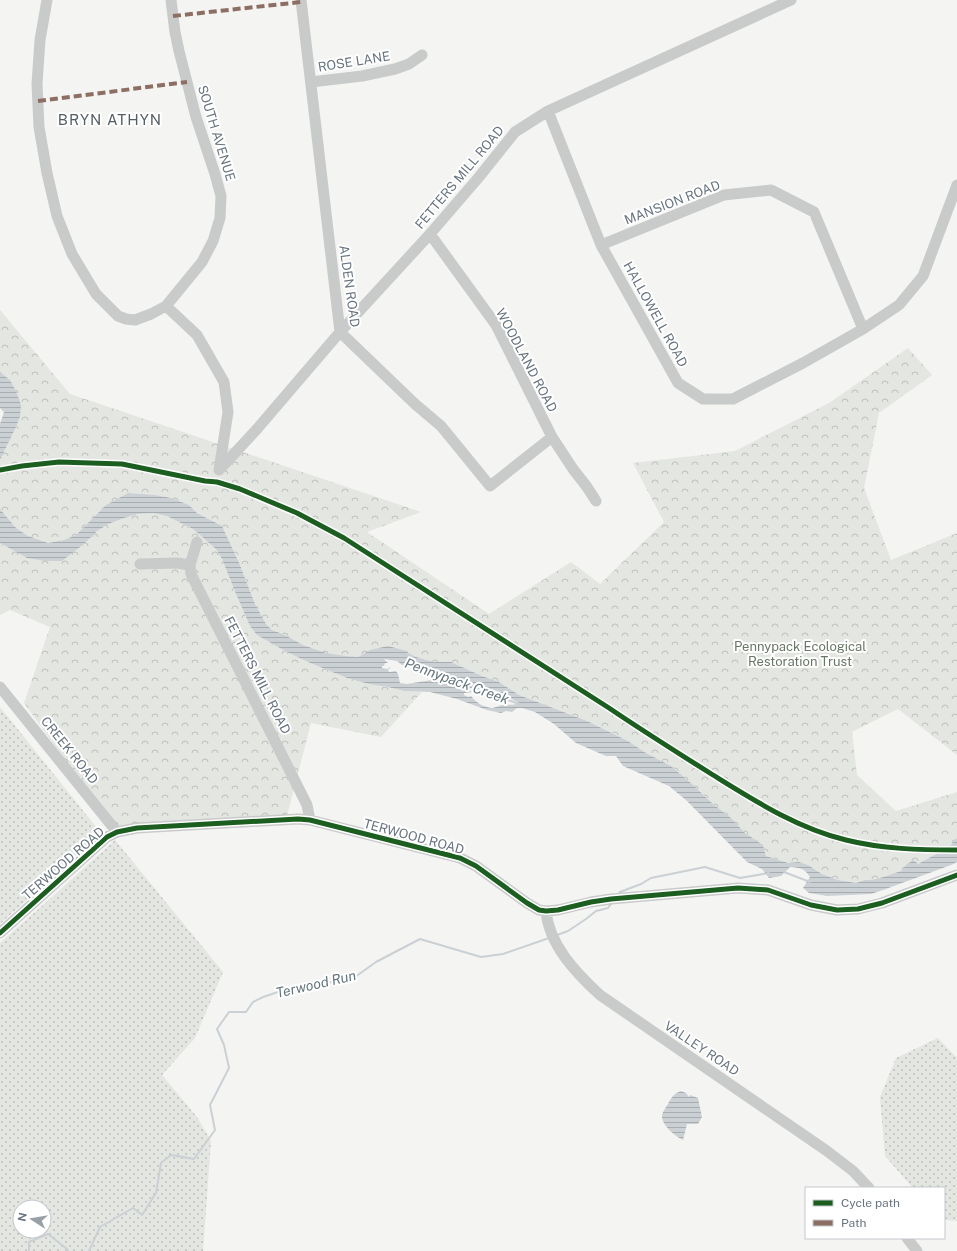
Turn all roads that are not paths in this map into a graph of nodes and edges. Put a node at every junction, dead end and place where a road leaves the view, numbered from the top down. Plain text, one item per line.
1 (47, 0) edge
2 (171, 0) edge
3 (301, 0) edge
4 (791, 0) edge
5 (422, 55) dead end
6 (311, 82) junction
7 (548, 111) junction
8 (957, 185) edge
9 (430, 234) junction
10 (602, 245) junction
11 (166, 306) junction
12 (863, 329) junction
13 (340, 332) junction
14 (552, 437) junction
15 (596, 501) dead end
16 (197, 542) dead end
17 (140, 564) dead end
18 (190, 565) junction
19 (0, 687) edge
20 (310, 820) junction
21 (117, 832) junction
22 (957, 875) edge
23 (546, 911) junction
24 (0, 933) edge
25 (868, 1187) edge
26 (908, 1239) edge
27 (917, 1251) edge

1 - 11 street
2 - 11 street, SOUTH AVENUE
3 - 6 street, ALDEN ROAD
4 - 7 street, FETTERS MILL ROAD
5 - 6 street, ROSE LANE
6 - 13 street, ALDEN ROAD
7 - 9 street, FETTERS MILL ROAD
7 - 10 street, HALLOWELL ROAD
8 - 12 street, HALLOWELL ROAD
9 - 13 street, FETTERS MILL ROAD
9 - 14 street, WOODLAND ROAD
10 - 12 street, MANSION ROAD
10 - 12 street, HALLOWELL ROAD
11 - 13 street, FETTERS MILL ROAD
13 - 14 street, ALDEN ROAD
14 - 15 street, WOODLAND ROAD
16 - 18 street
17 - 18 street
18 - 20 street, FETTERS MILL ROAD
19 - 21 street, CREEK ROAD
20 - 21 street, TERWOOD ROAD
20 - 23 street, TERWOOD ROAD
21 - 24 street, TERWOOD ROAD
22 - 23 street
23 - 25 street, VALLEY ROAD
26 - 27 street

